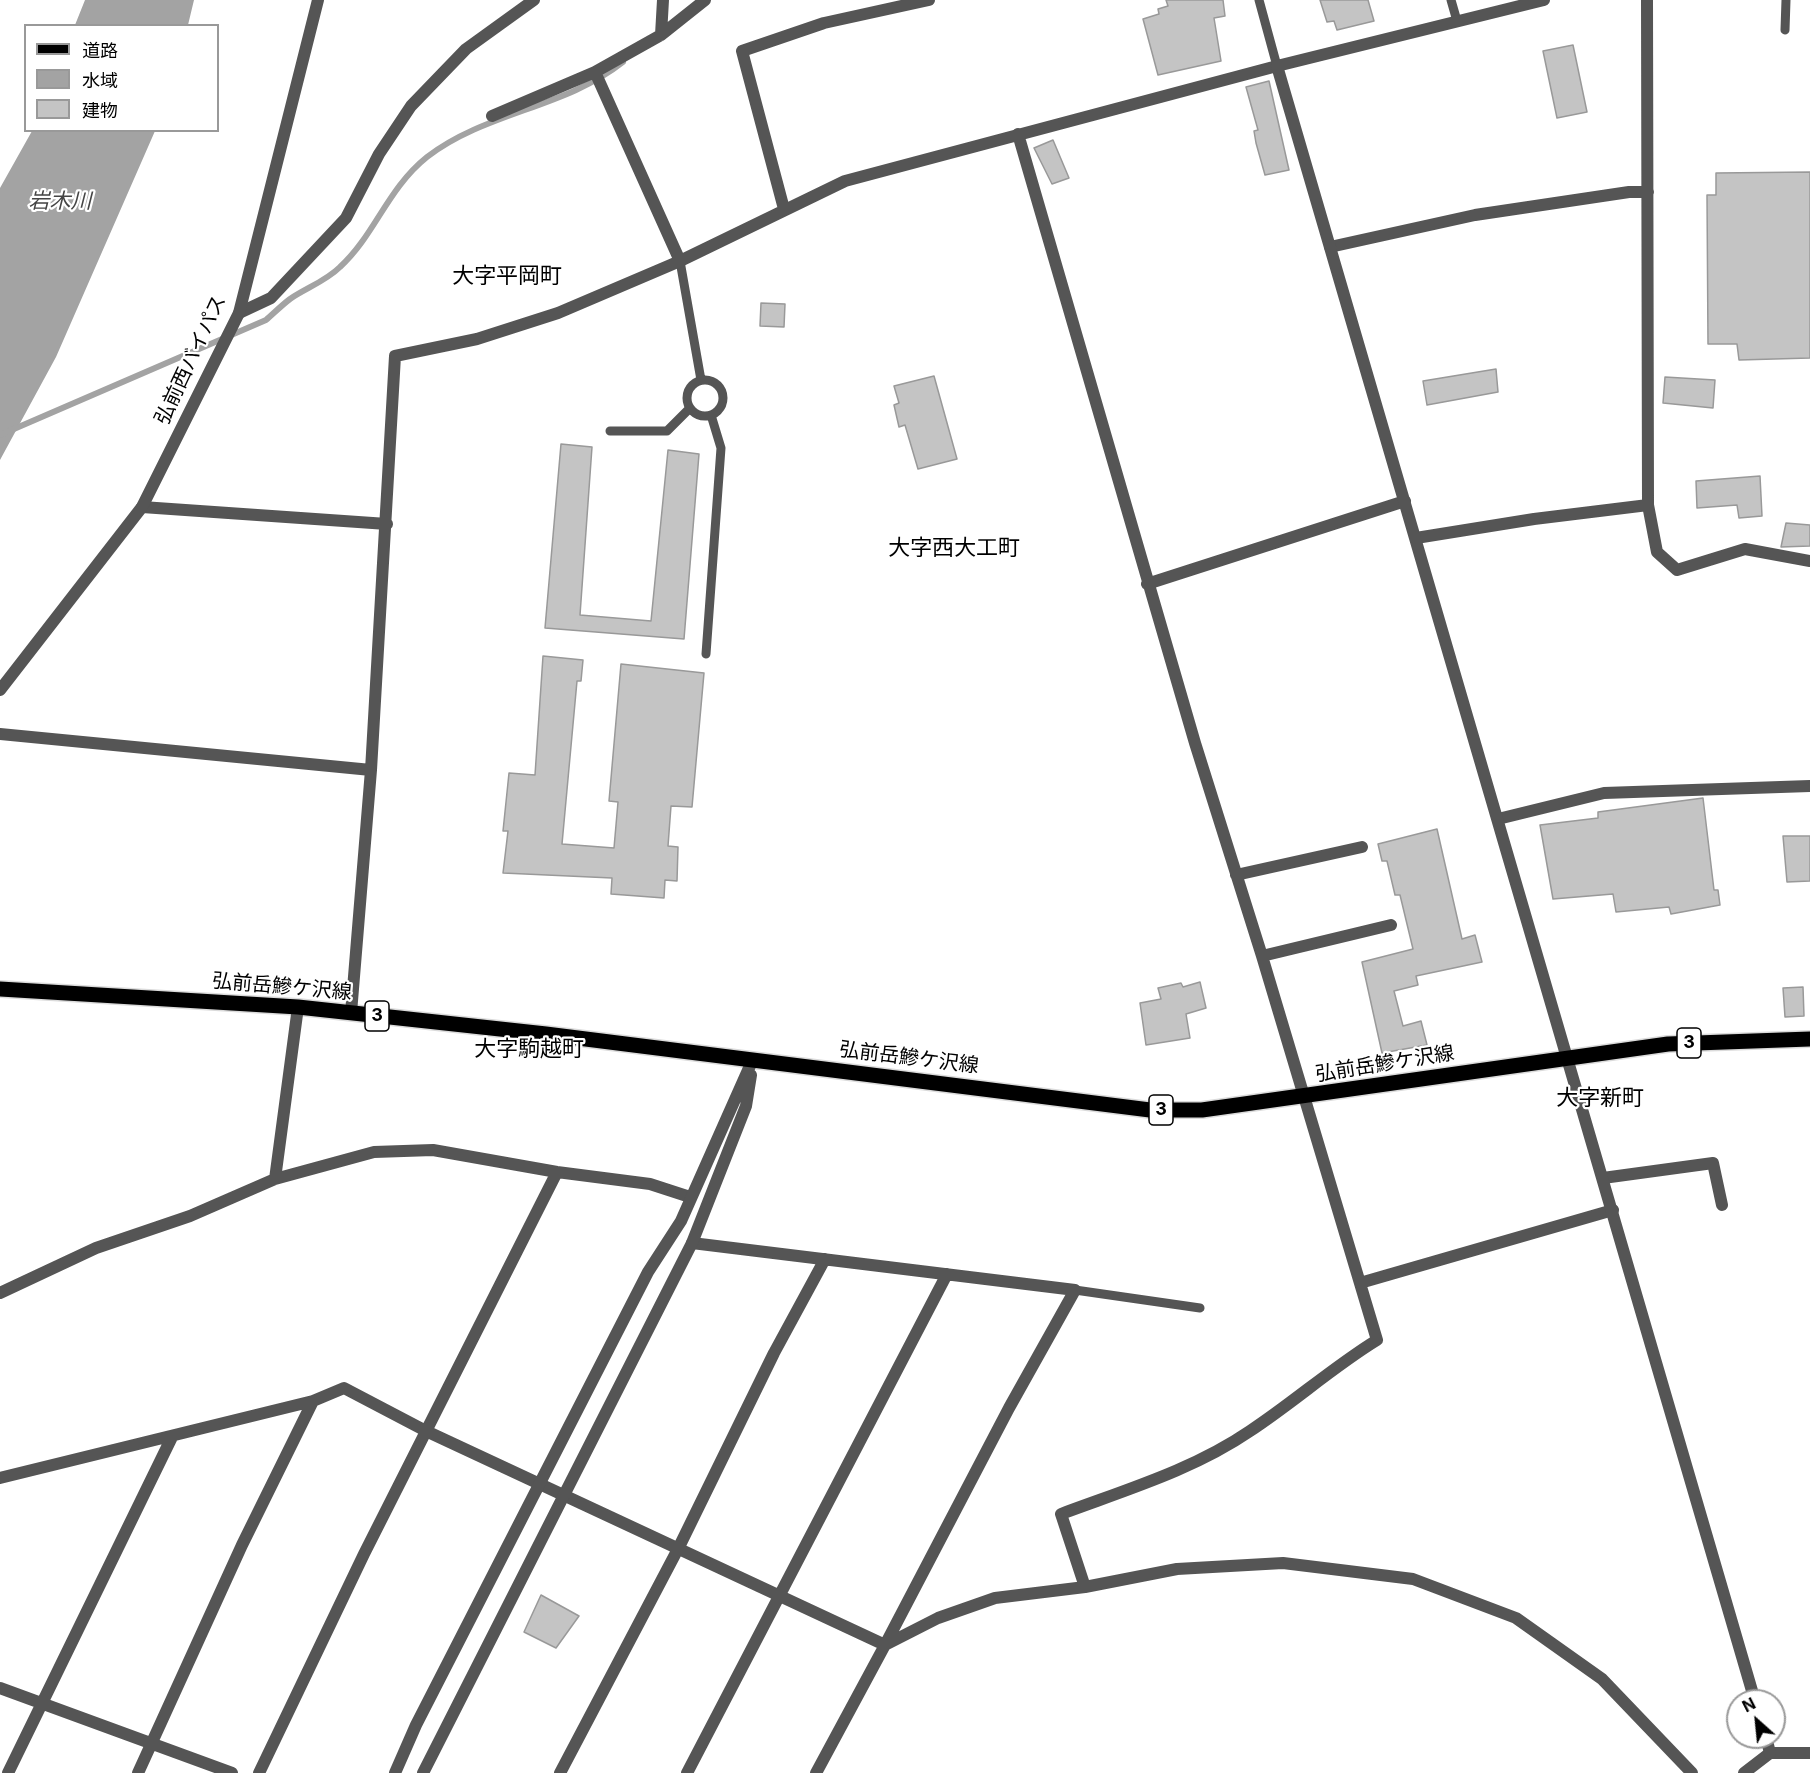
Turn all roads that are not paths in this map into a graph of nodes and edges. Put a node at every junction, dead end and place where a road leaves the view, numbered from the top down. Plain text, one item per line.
1 (318, 0) edge
2 (534, 0) edge
3 (663, 0) edge
4 (705, 0) edge
5 (929, 0) edge
6 (1259, 0) edge
7 (1451, 0) edge
8 (1544, 0) edge
9 (1647, 0) edge
10 (1786, 0) edge
11 (1457, 21) junction
12 (1785, 30) dead end
13 (661, 35) junction
14 (1277, 66) junction
15 (595, 72) junction
16 (492, 116) dead end
17 (1018, 134) junction
18 (1648, 192) junction
19 (783, 209) junction
20 (1330, 248) junction
21 (680, 261) junction
22 (239, 313) junction
23 (701, 380) junction
24 (690, 408) junction
25 (711, 415) junction
26 (610, 431) dead end
27 (1405, 501) junction
28 (1648, 505) junction
29 (142, 507) junction
30 (387, 524) junction
31 (1416, 538) junction
32 (1810, 561) edge
33 (1147, 585) junction
34 (706, 654) dead end
35 (0, 690) edge
36 (0, 734) edge
37 (370, 770) junction
38 (1810, 786) edge
39 (1498, 819) junction
40 (1362, 847) dead end
41 (1236, 875) junction
42 (1391, 925) dead end
43 (1262, 956) junction
44 (0, 989) edge
45 (298, 1007) junction
46 (351, 1013) junction
47 (1810, 1039) edge
48 (1569, 1057) junction
49 (753, 1059) junction
50 (1304, 1097) junction
51 (557, 1172) junction
52 (1603, 1178) junction
53 (275, 1179) junction
54 (690, 1197) junction
55 (1722, 1206) dead end
56 (1613, 1210) junction
57 (692, 1243) junction
58 (825, 1259) junction
59 (947, 1274) junction
60 (1360, 1283) junction
61 (1075, 1290) junction
62 (0, 1293) edge
63 (1200, 1308) dead end
64 (313, 1401) junction
65 (426, 1431) junction
66 (172, 1437) junction
67 (0, 1478) edge
68 (539, 1483) junction
69 (565, 1494) junction
70 (679, 1547) junction
71 (1084, 1587) junction
72 (777, 1597) junction
73 (885, 1645) junction
74 (0, 1688) edge
75 (1752, 1689) edge
76 (41, 1704) junction
77 (150, 1743) junction
78 (1769, 1749) edge
79 (1810, 1752) edge
80 (1770, 1753) junction
81 (8, 1773) edge
82 (138, 1773) edge
83 (232, 1773) edge
84 (259, 1773) edge
85 (395, 1773) edge
86 (423, 1773) edge
87 (560, 1773) edge
88 (687, 1773) edge
89 (816, 1773) edge
90 (1692, 1773) edge
91 (1744, 1773) edge

1 - 22 street, 弘前西バイパス
2 - 22 street
3 - 13 street
4 - 13 street
5 - 19 street
6 - 14 lane
7 - 11 lane
8 - 11 street
9 - 18 street
10 - 12 lane
11 - 14 street
13 - 15 street
14 - 17 street
14 - 20 street
15 - 16 street
15 - 21 street
17 - 19 street
17 - 33 street
18 - 20 street
18 - 28 street
19 - 21 street
20 - 27 street
21 - 23 lane
21 - 30 street
22 - 29 street, 弘前西バイパス
23 - 24 lane
23 - 25 lane
24 - 25 lane
24 - 26 lane
25 - 34 lane
27 - 31 street
27 - 33 street
28 - 31 street
28 - 32 street
29 - 30 street
29 - 35 street, 弘前西バイパス
30 - 37 street
31 - 39 street
33 - 41 street
36 - 37 street
37 - 46 street
38 - 39 street
39 - 48 street
40 - 41 street
41 - 43 street
42 - 43 street
43 - 50 street
44 - 45 main road, 弘前岳鰺ケ沢線 / 3
45 - 46 main road, 弘前岳鰺ケ沢線 / 3
45 - 53 street
46 - 49 main road, 弘前岳鰺ケ沢線 / 3
47 - 48 main road, 弘前岳鰺ケ沢線 / 3
48 - 50 main road, 弘前岳鰺ケ沢線 / 3
48 - 52 street
49 - 50 main road, 弘前岳鰺ケ沢線 / 3
49 - 54 street
49 - 57 street
50 - 60 street
51 - 53 street
51 - 54 street
51 - 65 street
52 - 55 street
52 - 56 street
53 - 62 street
54 - 68 street
56 - 60 street
56 - 75 street
57 - 58 street
57 - 69 street
58 - 59 street
58 - 70 street
59 - 61 street
59 - 72 street
60 - 71 street
61 - 63 lane
61 - 73 street
64 - 65 street
64 - 66 street
64 - 77 street
65 - 68 street
65 - 84 street
66 - 67 street
66 - 76 street
68 - 69 street
68 - 85 street
69 - 70 street
69 - 86 street
70 - 72 street
70 - 87 street
71 - 73 street
71 - 90 street
72 - 73 street
72 - 88 street
73 - 89 street
74 - 76 street
76 - 77 street
76 - 81 street
77 - 82 street
77 - 83 street
78 - 80 street
79 - 80 street
80 - 91 street

